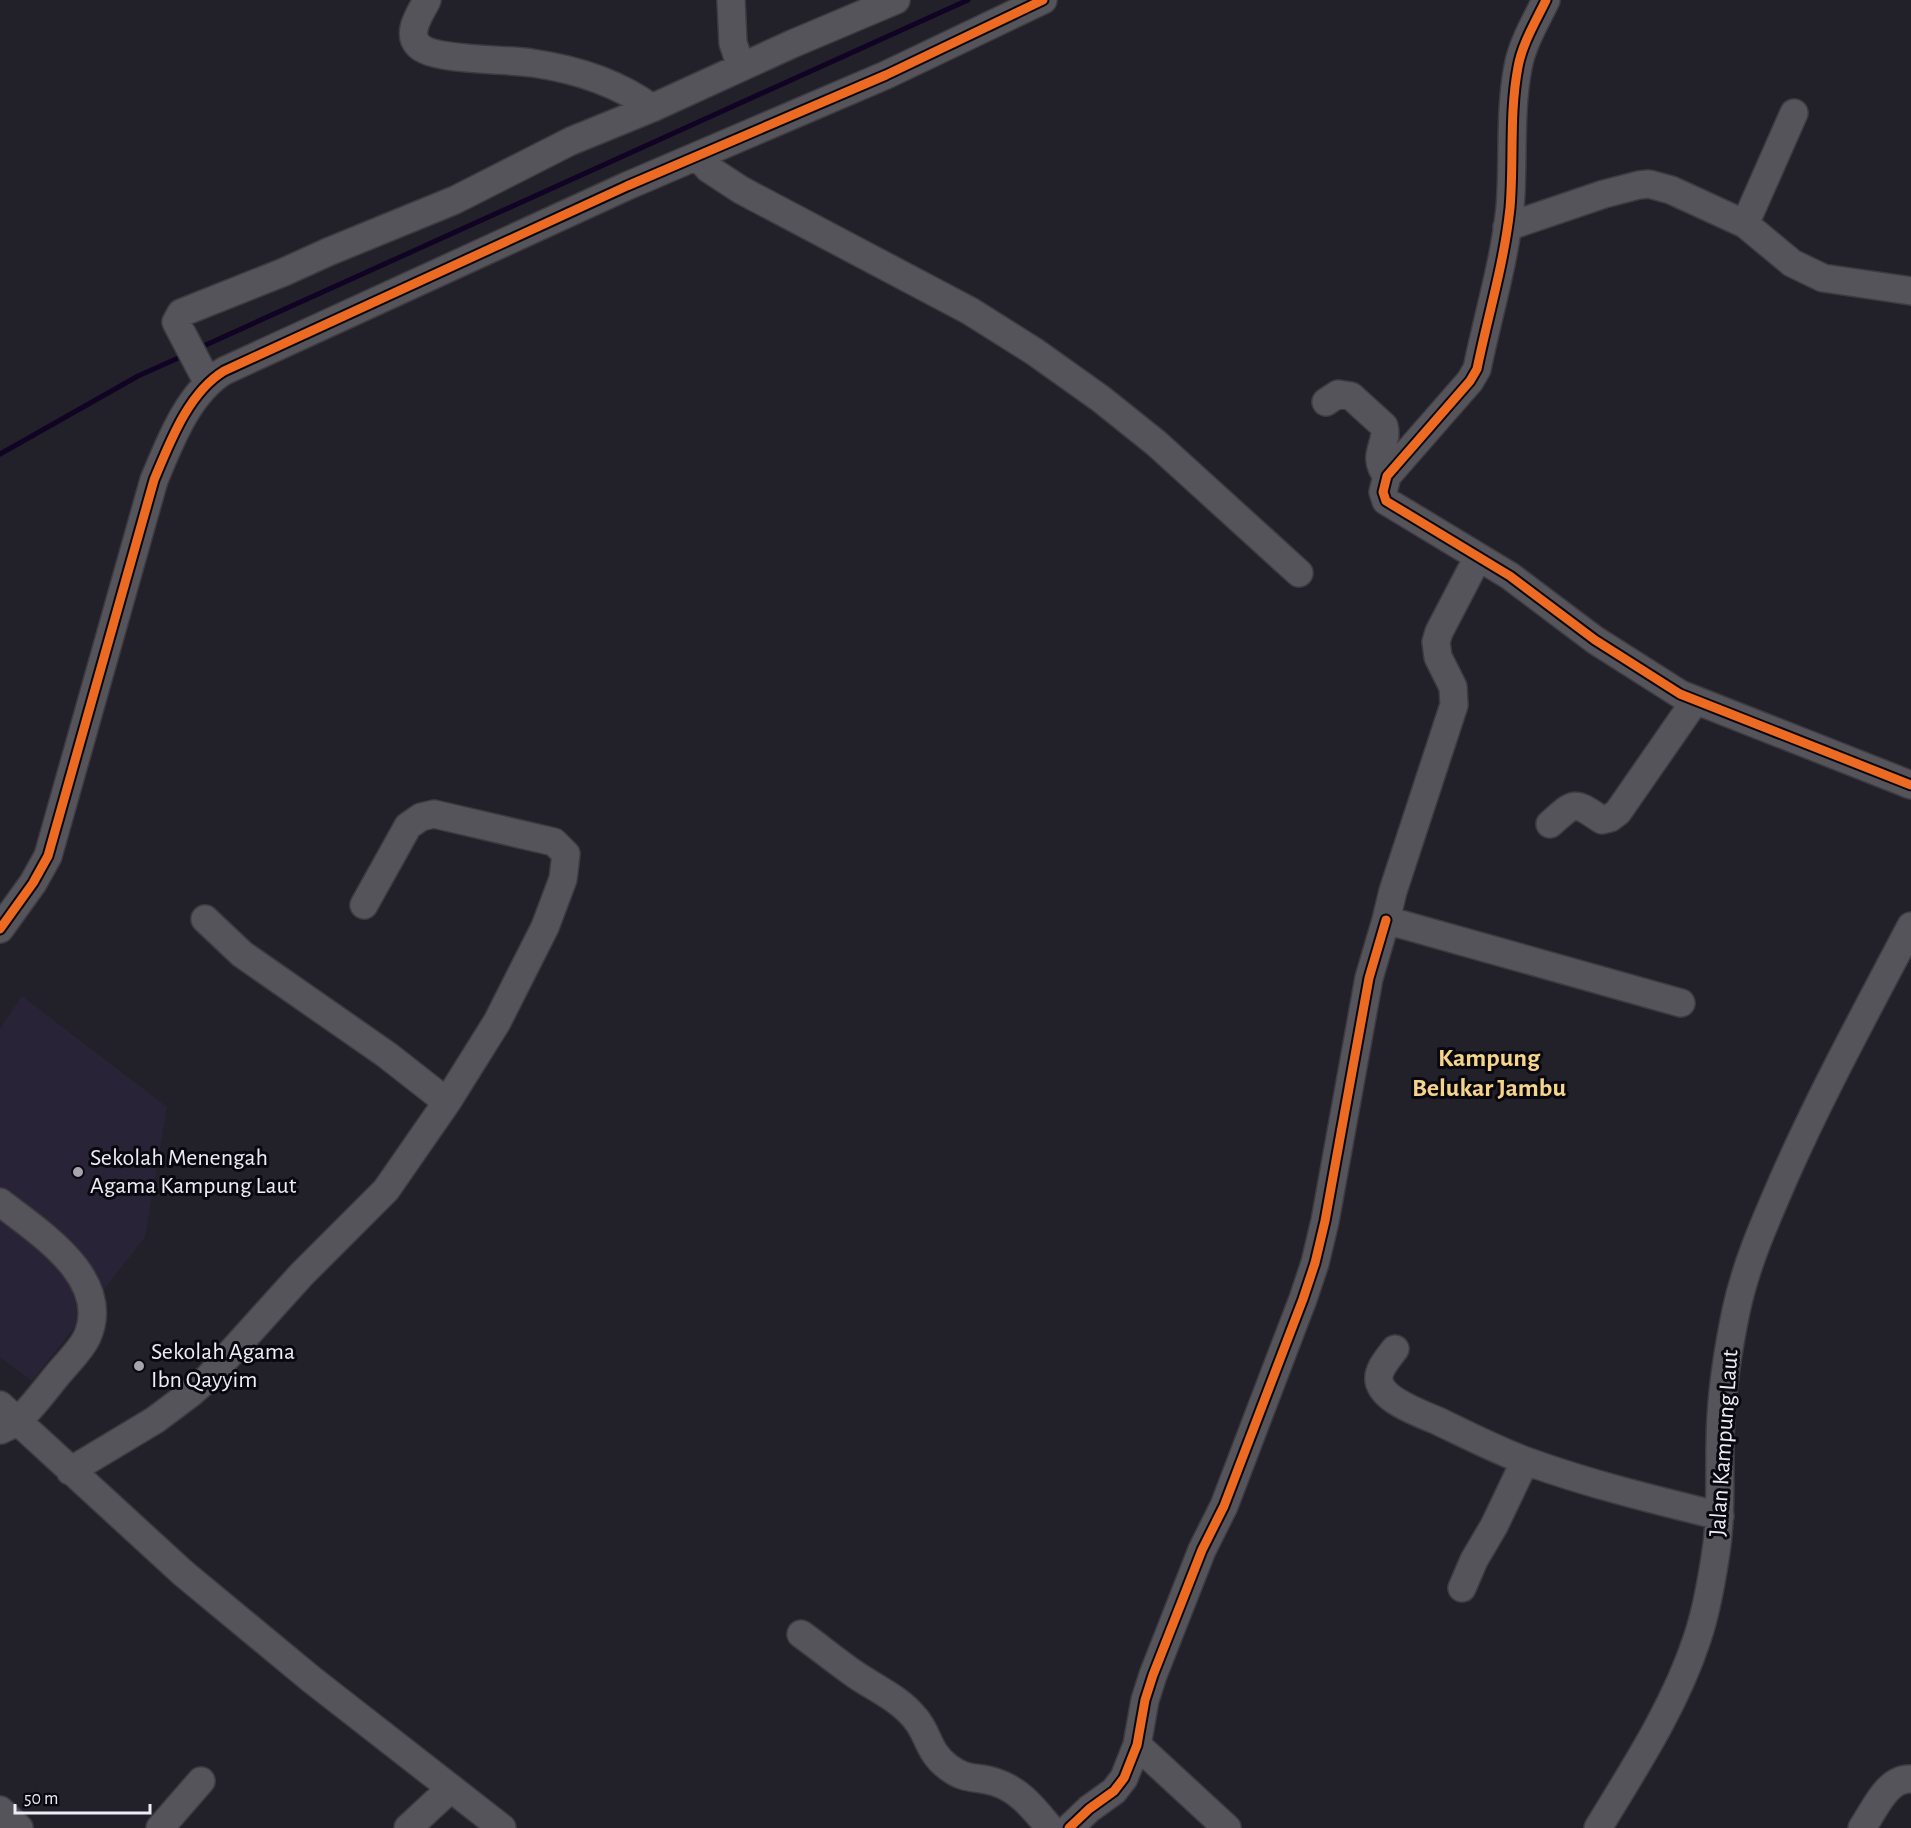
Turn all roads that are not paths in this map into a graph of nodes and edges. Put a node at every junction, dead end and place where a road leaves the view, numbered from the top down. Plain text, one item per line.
1 (427, 0) edge
2 (731, 0) edge
3 (896, 0) edge
4 (1043, 0) edge
5 (1546, 0) edge
6 (741, 67) junction
7 (652, 108) junction
8 (1794, 113) dead end
9 (697, 156) junction
10 (1745, 224) junction
11 (1507, 228) junction
12 (1911, 291) edge
13 (205, 379) junction
14 (1326, 402) dead end
15 (1387, 476) junction
16 (1478, 556) junction
17 (1299, 573) dead end
18 (1695, 701) junction
19 (1911, 785) edge
20 (1550, 824) dead end
21 (364, 904) dead end
22 (205, 919) dead end
23 (1386, 920) junction
24 (1911, 926) edge
25 (0, 929) edge
26 (1903, 962) edge
27 (1681, 1003) dead end
28 (447, 1102) junction
29 (0, 1202) edge
30 (1395, 1349) dead end
31 (6, 1419) edge
32 (1525, 1461) junction
33 (70, 1471) junction
34 (1720, 1516) junction
35 (1462, 1588) dead end
36 (801, 1634) dead end
37 (1137, 1745) junction
38 (1911, 1779) edge
39 (201, 1781) dead end
40 (450, 1788) junction
41 (0, 1810) edge
42 (19, 1828) edge
43 (160, 1828) edge
44 (408, 1828) edge
45 (502, 1828) edge
46 (1050, 1828) edge
47 (1069, 1828) edge
48 (1227, 1828) edge
49 (1598, 1828) edge
50 (1862, 1828) edge

1 - 7 street
2 - 6 street
3 - 6 street
4 - 9 street
5 - 11 street
6 - 7 street
7 - 13 street
8 - 10 street
9 - 13 street
9 - 17 street
10 - 11 street
10 - 12 street
11 - 15 street
13 - 25 street
14 - 15 street
15 - 16 street
16 - 18 street
16 - 23 street
18 - 19 street
18 - 20 street
21 - 28 street
22 - 28 street
23 - 27 street
23 - 37 street
24 - 26 street, Jalan Kampung Laut
26 - 34 street, Jalan Kampung Laut
28 - 33 street
29 - 31 street
30 - 32 street
31 - 33 street
32 - 34 street
32 - 35 street
33 - 40 street
34 - 49 street, Jalan Kampung Laut
36 - 46 street
37 - 47 street
37 - 48 street
38 - 50 street
39 - 43 street
40 - 44 street
40 - 45 street
41 - 42 street

